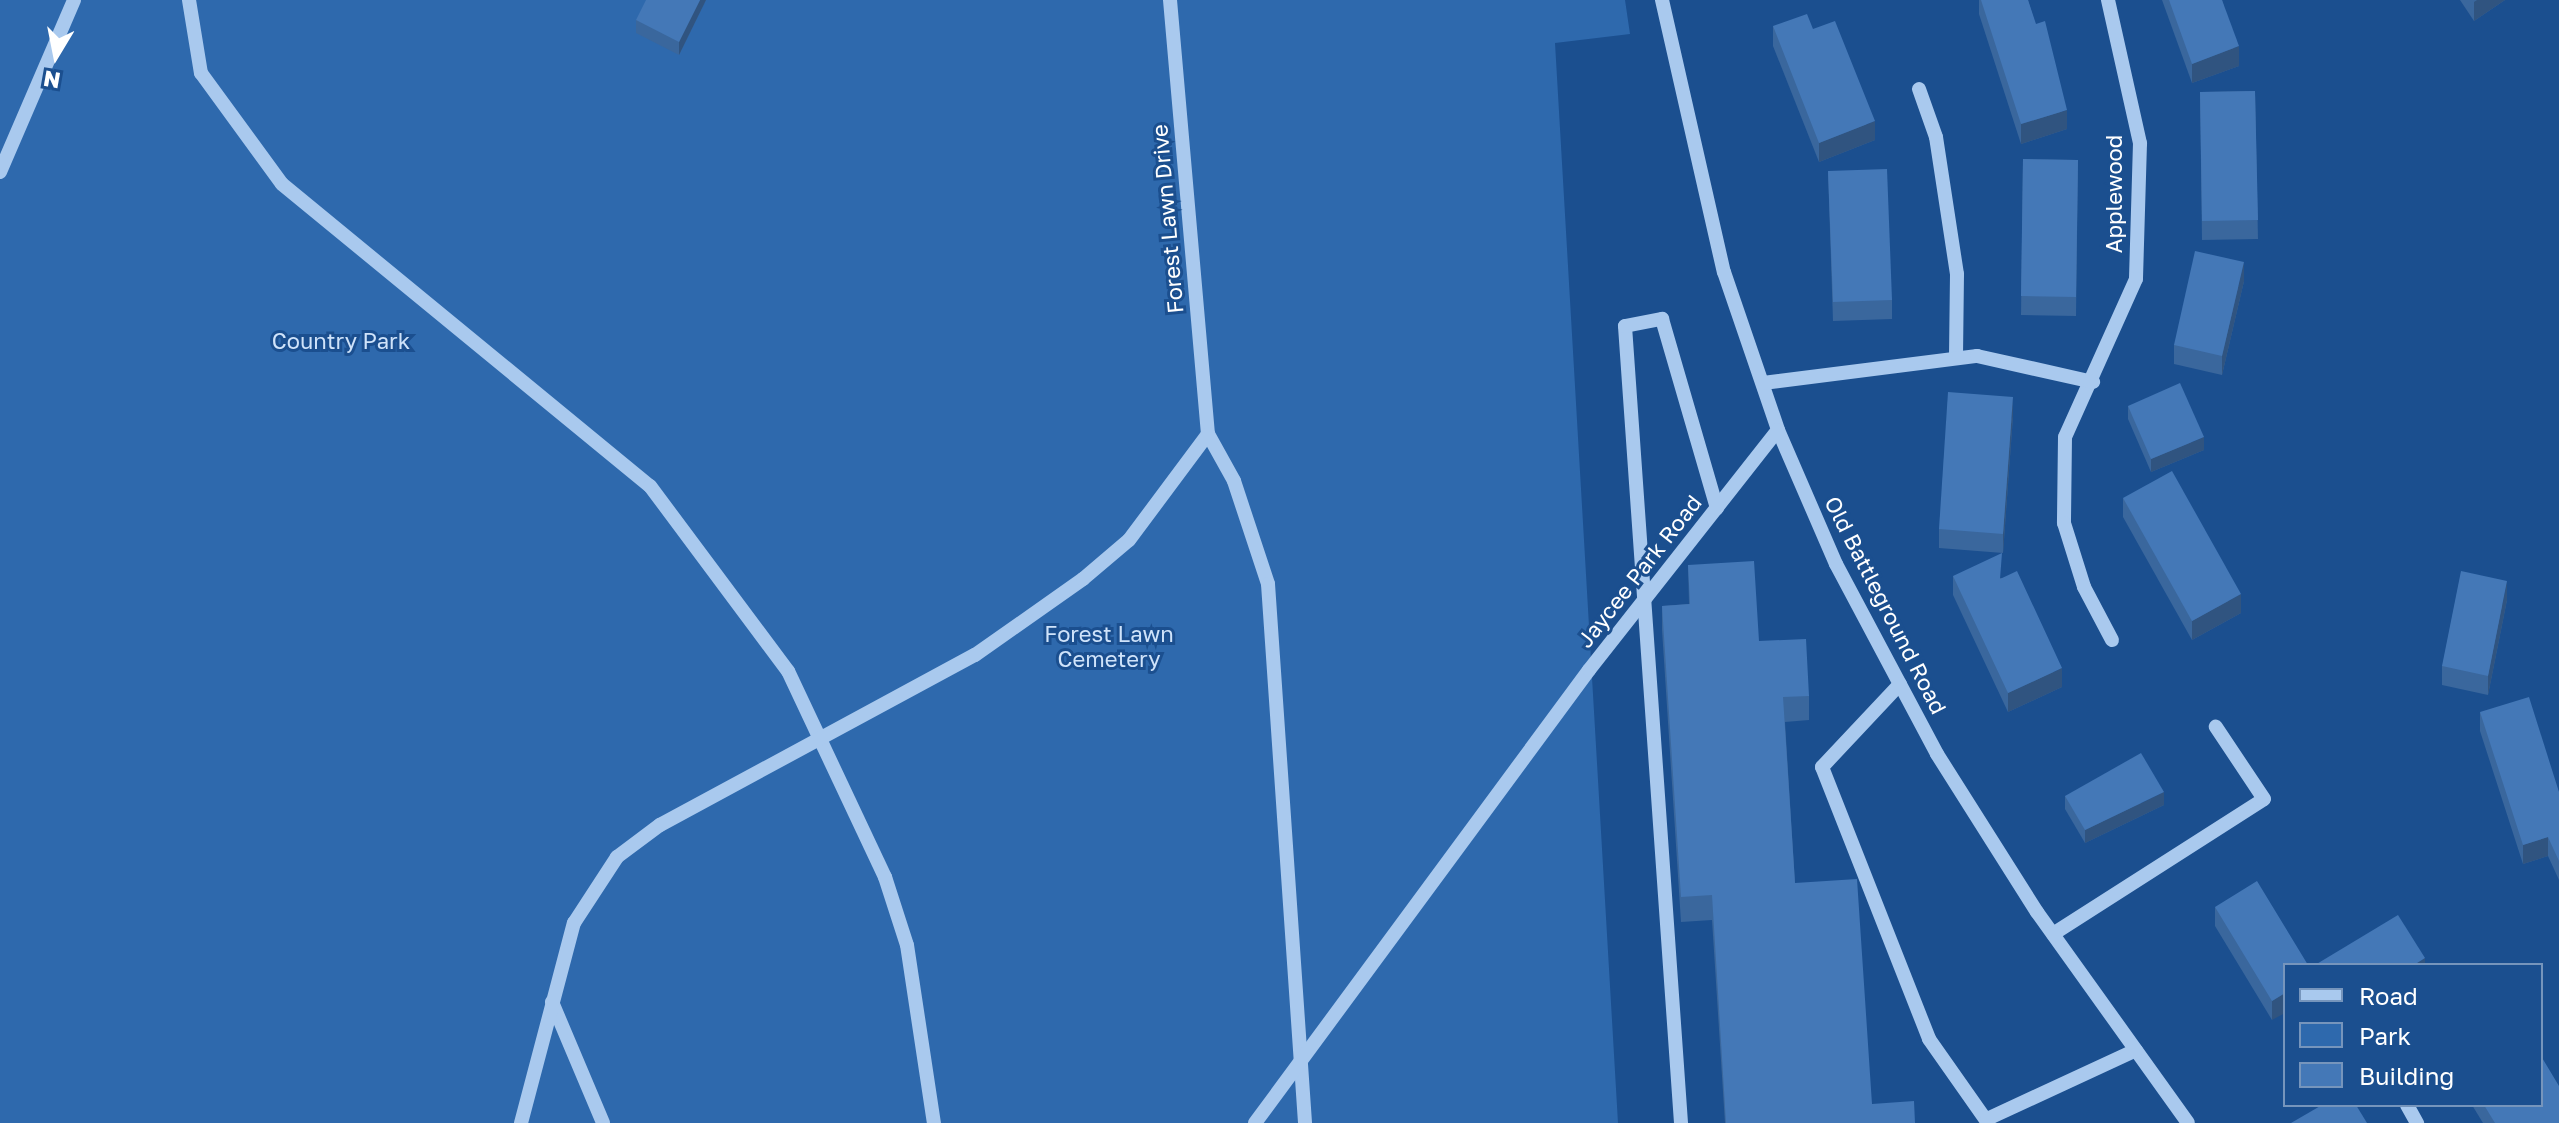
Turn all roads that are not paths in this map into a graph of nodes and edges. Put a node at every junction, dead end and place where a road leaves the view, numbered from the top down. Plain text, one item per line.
1 (74, 0) edge
2 (189, 0) edge
3 (1170, 0) edge
4 (1662, 0) edge
5 (2108, 0) edge
6 (1919, 89) dead end
7 (0, 172) edge
8 (1956, 358) junction
9 (2093, 382) junction
10 (1763, 383) junction
11 (1778, 430) junction
12 (1208, 434) junction
13 (1717, 508) junction
14 (1639, 605) junction
15 (2112, 640) dead end
16 (1900, 684) junction
17 (2216, 727) dead end
18 (824, 742) junction
19 (2053, 934) junction
20 (552, 1001) junction
21 (2136, 1050) junction
22 (1301, 1063) junction
23 (1987, 1121) edge
24 (521, 1123) edge
25 (603, 1123) edge
26 (934, 1123) edge
27 (1255, 1123) edge
28 (1305, 1123) edge
29 (1681, 1123) edge
30 (2188, 1123) edge

1 - 7 street
2 - 18 street
3 - 12 street, Forest Lawn Drive
4 - 10 street, Old Battleground Road
5 - 9 street, Applewood
6 - 8 street
8 - 9 street
8 - 10 street
9 - 15 street, Applewood
10 - 11 street, Old Battleground Road
11 - 13 street, Jaycee Park Road
11 - 16 street, Old Battleground Road
12 - 18 street
12 - 22 street
13 - 14 street, Jaycee Park Road
13 - 14 street
14 - 22 street, Jaycee Park Road
14 - 29 street
16 - 19 street, Old Battleground Road
16 - 23 street
17 - 19 street
18 - 20 street
18 - 26 street
19 - 21 street, Old Battleground Road
20 - 24 street
20 - 25 street
21 - 23 street
21 - 30 street, Old Battleground Road
22 - 27 street, Jaycee Park Road
22 - 28 street

